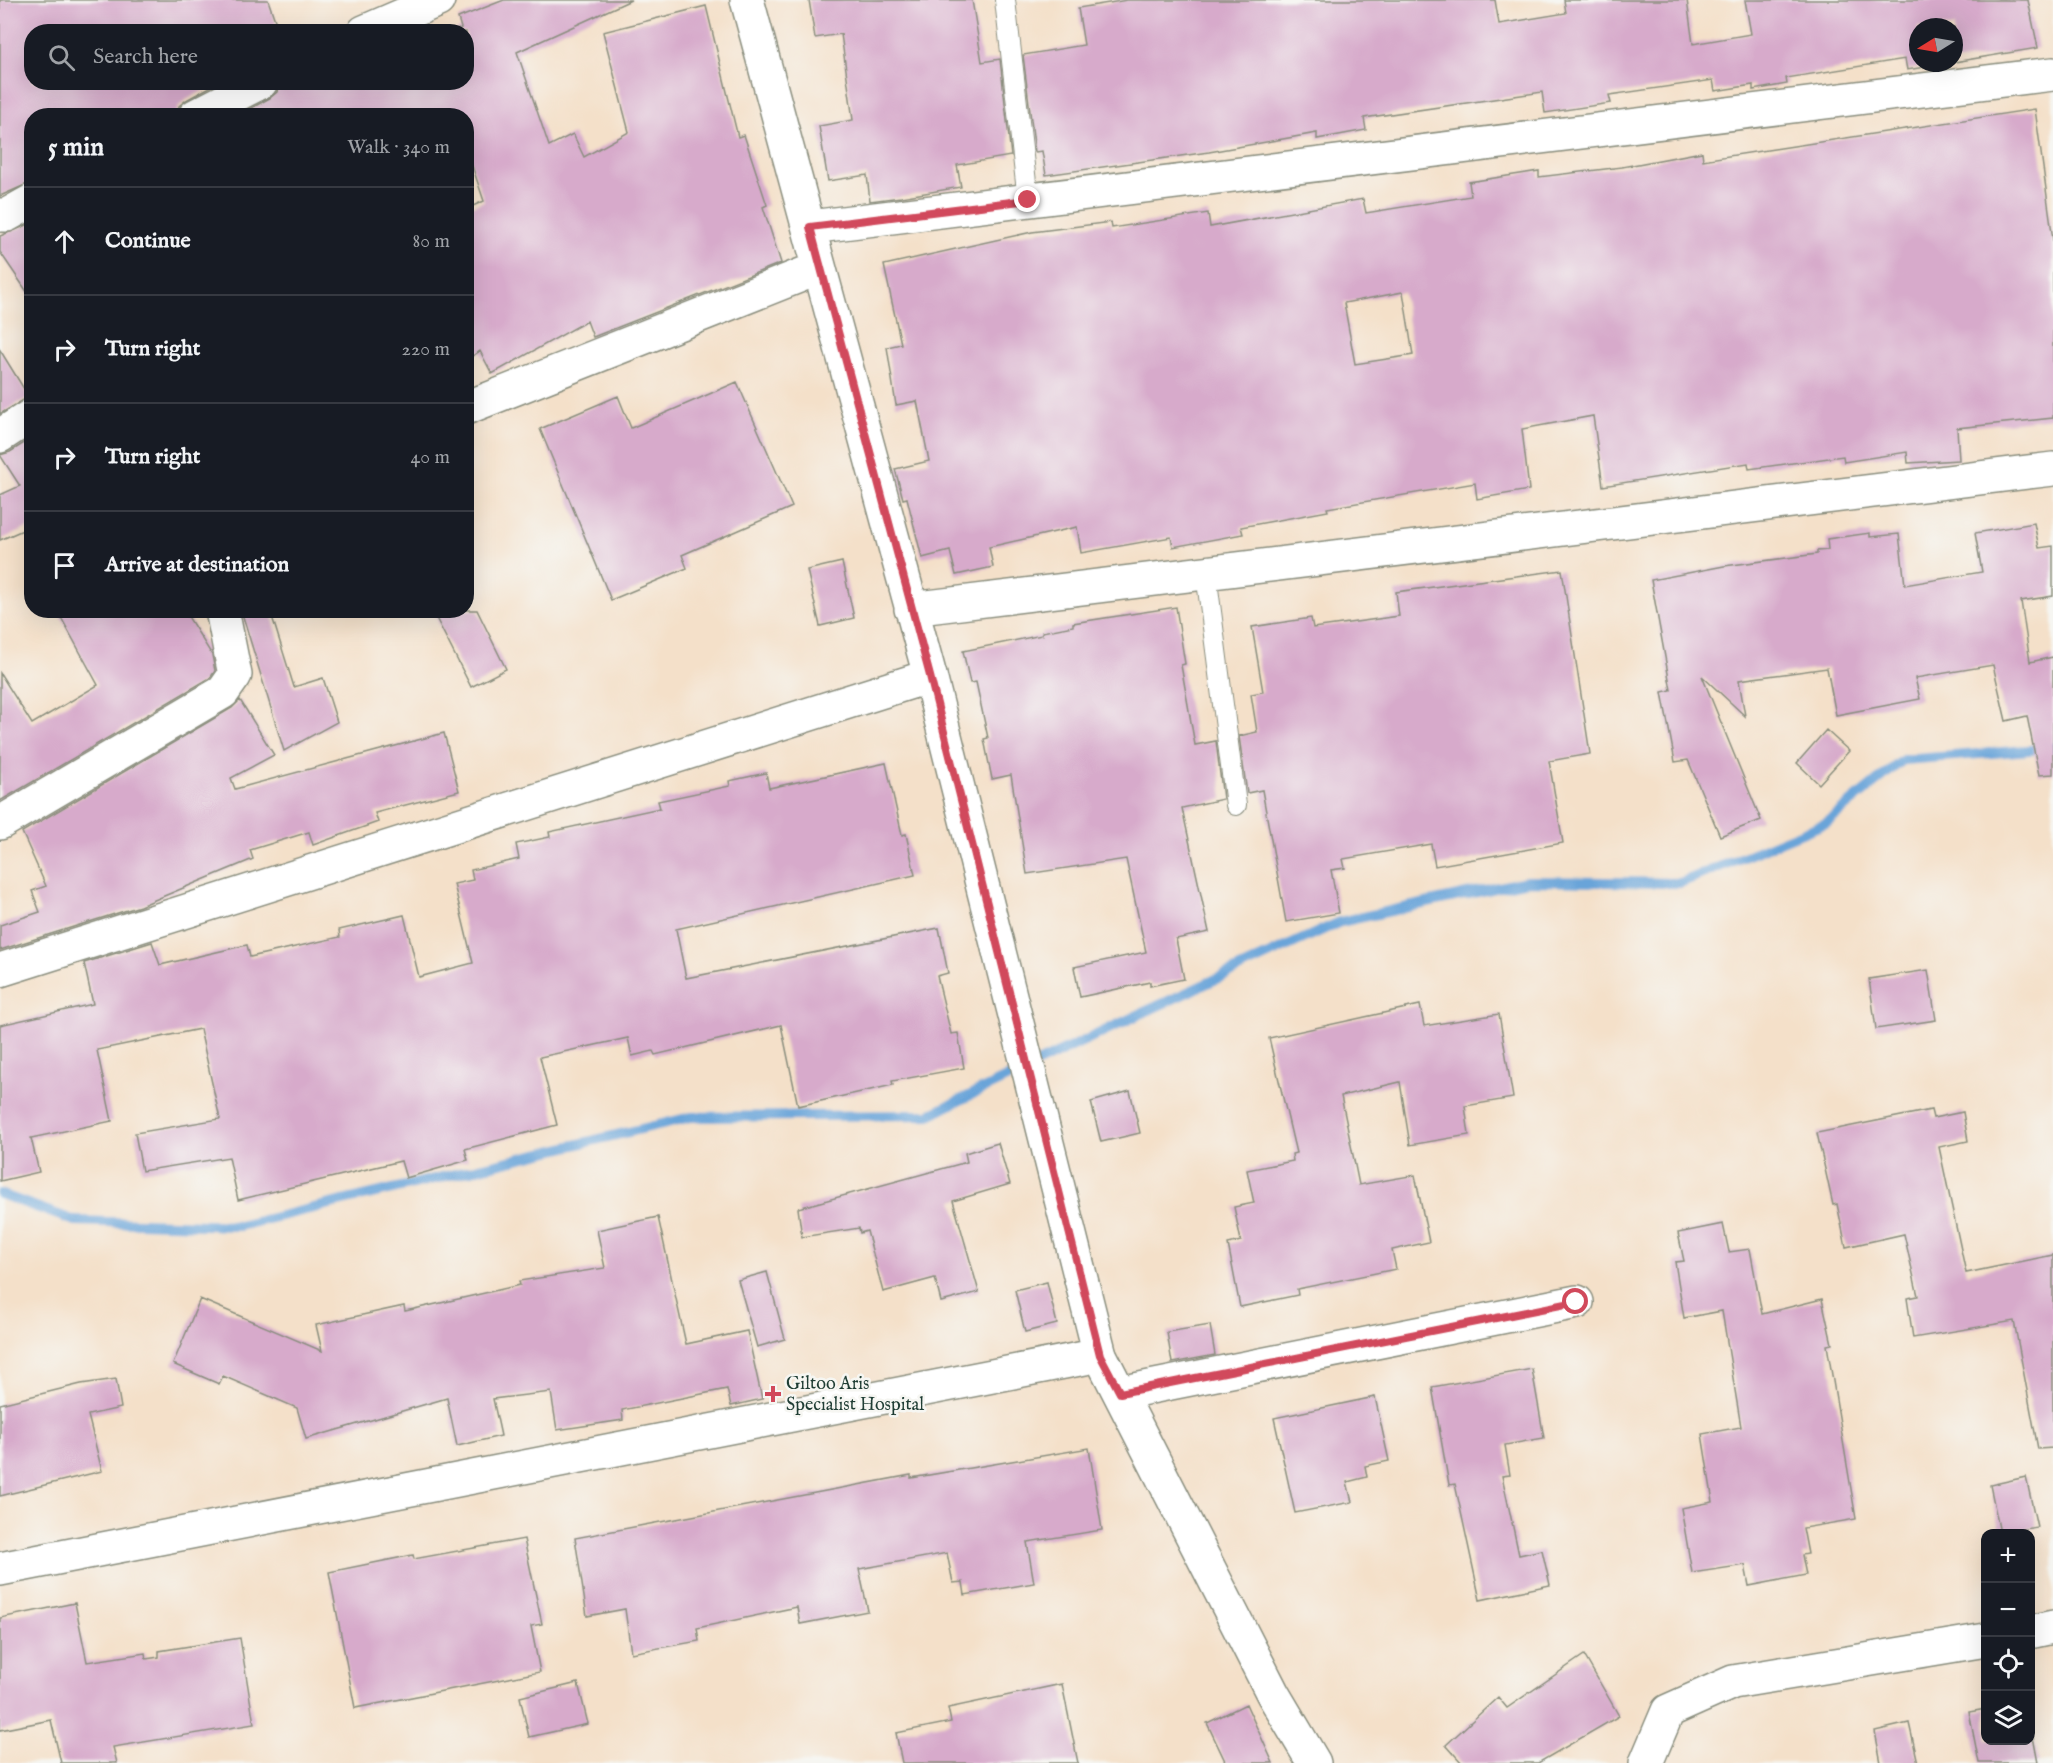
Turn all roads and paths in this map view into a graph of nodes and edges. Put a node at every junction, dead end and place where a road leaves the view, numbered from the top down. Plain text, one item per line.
1 (438, 0) edge
2 (747, 0) edge
3 (1005, 0) edge
4 (382, 24) edge
5 (2053, 74) edge
6 (245, 90) edge
7 (211, 108) edge
8 (1028, 200) junction
9 (24, 205) edge
10 (0, 215) edge
11 (810, 227) junction
12 (819, 268) junction
13 (474, 405) edge
14 (24, 420) edge
15 (0, 436) edge
16 (2053, 469) edge
17 (1206, 573) junction
18 (910, 609) junction
19 (224, 618) edge
20 (930, 676) junction
21 (1236, 806) dead end
22 (0, 823) edge
23 (0, 970) edge
24 (1576, 1302) dead end
25 (1100, 1355) junction
26 (1120, 1393) junction
27 (0, 1569) edge
28 (2053, 1627) edge
29 (2035, 1631) edge
30 (1981, 1641) edge
31 (1314, 1763) edge
32 (1646, 1763) edge

1 - 4 street
2 - 11 street
3 - 8 lane
5 - 8 street
6 - 7 street
8 - 11 street
9 - 10 street
11 - 12 street
12 - 13 street
12 - 18 street
14 - 15 street
16 - 17 street
17 - 18 street
17 - 21 lane
18 - 20 street
19 - 22 street
20 - 23 street
20 - 25 street
24 - 26 street
25 - 26 street
25 - 27 street
26 - 31 street
28 - 29 street
30 - 32 street

